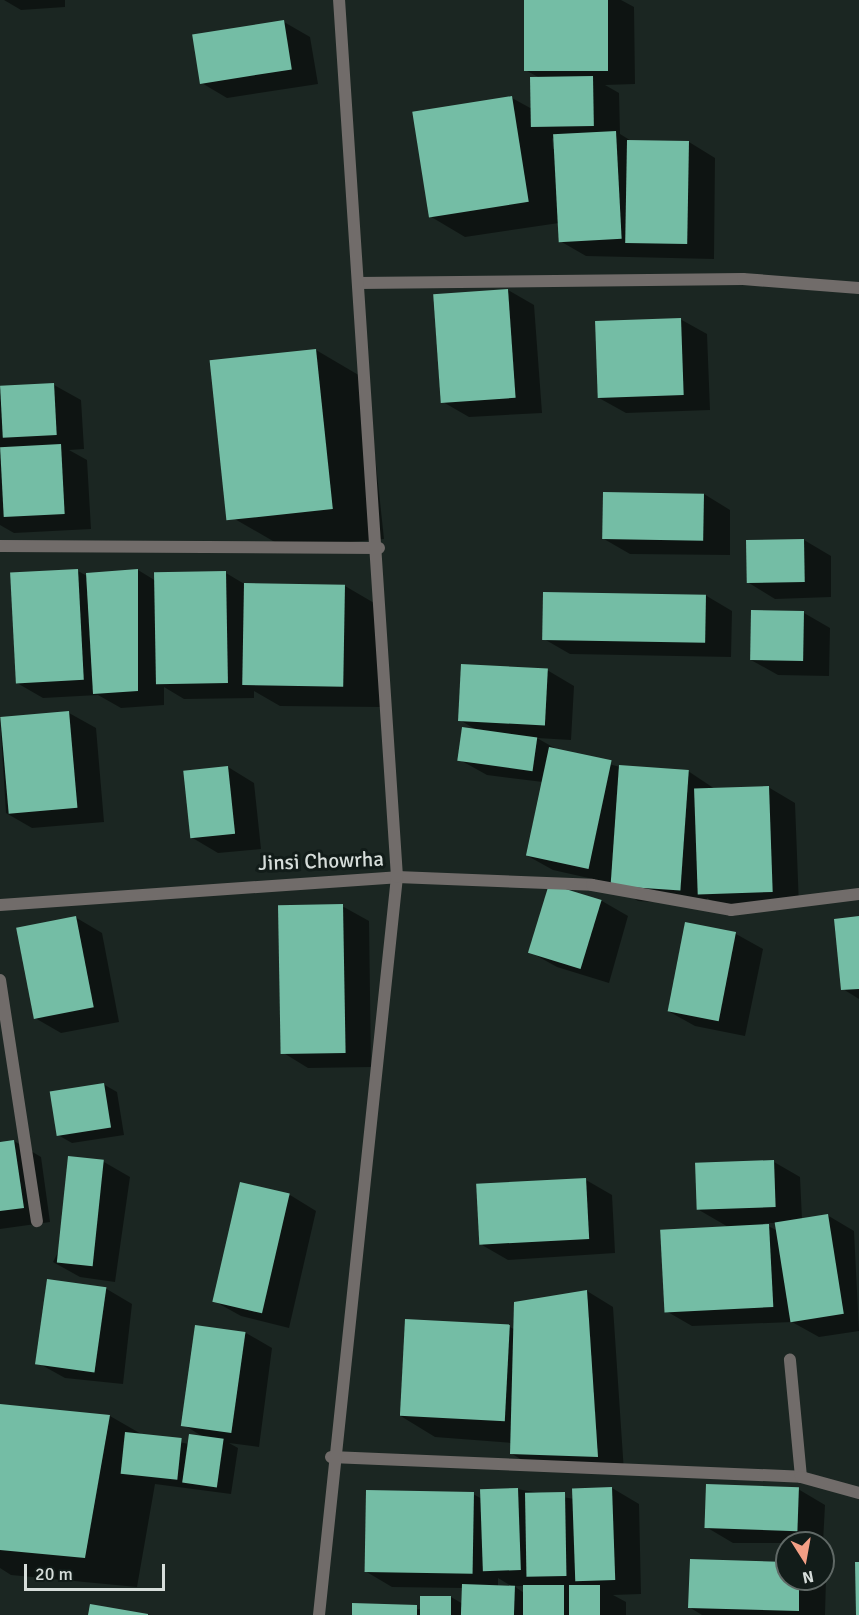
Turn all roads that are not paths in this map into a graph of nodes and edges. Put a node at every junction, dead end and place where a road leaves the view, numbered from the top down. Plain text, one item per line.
1 (339, 0) edge
2 (358, 283) junction
3 (859, 288) edge
4 (0, 546) edge
5 (379, 548) junction
6 (397, 877) junction
7 (859, 894) edge
8 (0, 905) edge
9 (0, 980) edge
10 (37, 1221) dead end
11 (790, 1360) dead end
12 (332, 1457) junction
13 (801, 1477) junction
14 (859, 1493) edge
15 (319, 1615) edge

1 - 2 street
2 - 3 street
2 - 5 street
4 - 5 street
5 - 6 street
6 - 7 street, Jinsi Chowrha
6 - 8 street, Jinsi Chowrha
6 - 12 street
9 - 10 street
11 - 13 street
12 - 13 street
12 - 15 street
13 - 14 street

